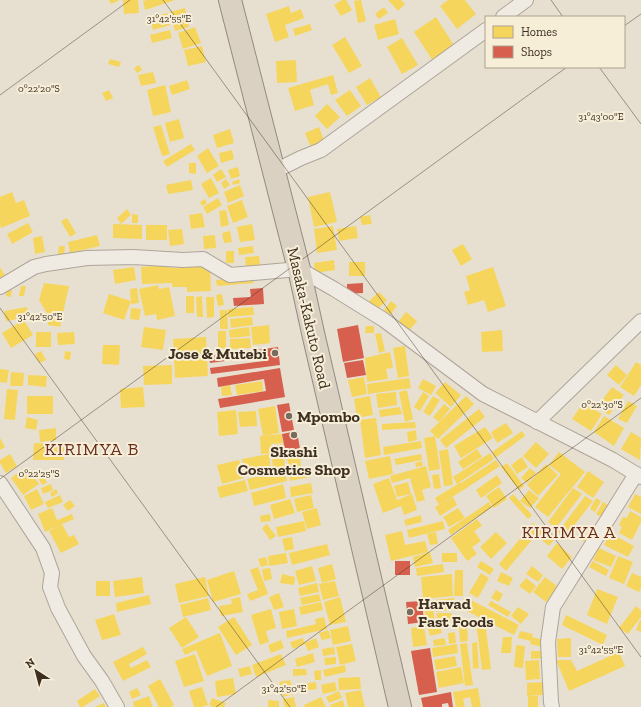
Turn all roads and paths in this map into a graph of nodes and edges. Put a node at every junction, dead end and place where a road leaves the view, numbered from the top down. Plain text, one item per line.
1 (230, 0) edge
2 (526, 0) edge
3 (504, 16) edge
4 (485, 31) edge
5 (274, 172) junction
6 (299, 269) junction
7 (0, 287) edge
8 (641, 321) edge
9 (537, 422) junction
10 (638, 476) edge
11 (0, 483) edge
12 (118, 707) edge
13 (400, 707) edge
14 (552, 707) edge

1 - 5 highway, Masaka-Kakuto Road
2 - 3 street
4 - 5 street
5 - 6 highway, Masaka-Kakuto Road
6 - 7 street
6 - 9 street
6 - 13 highway, Masaka-Kakuto Road
8 - 9 street
9 - 10 street
10 - 14 street
11 - 12 street

